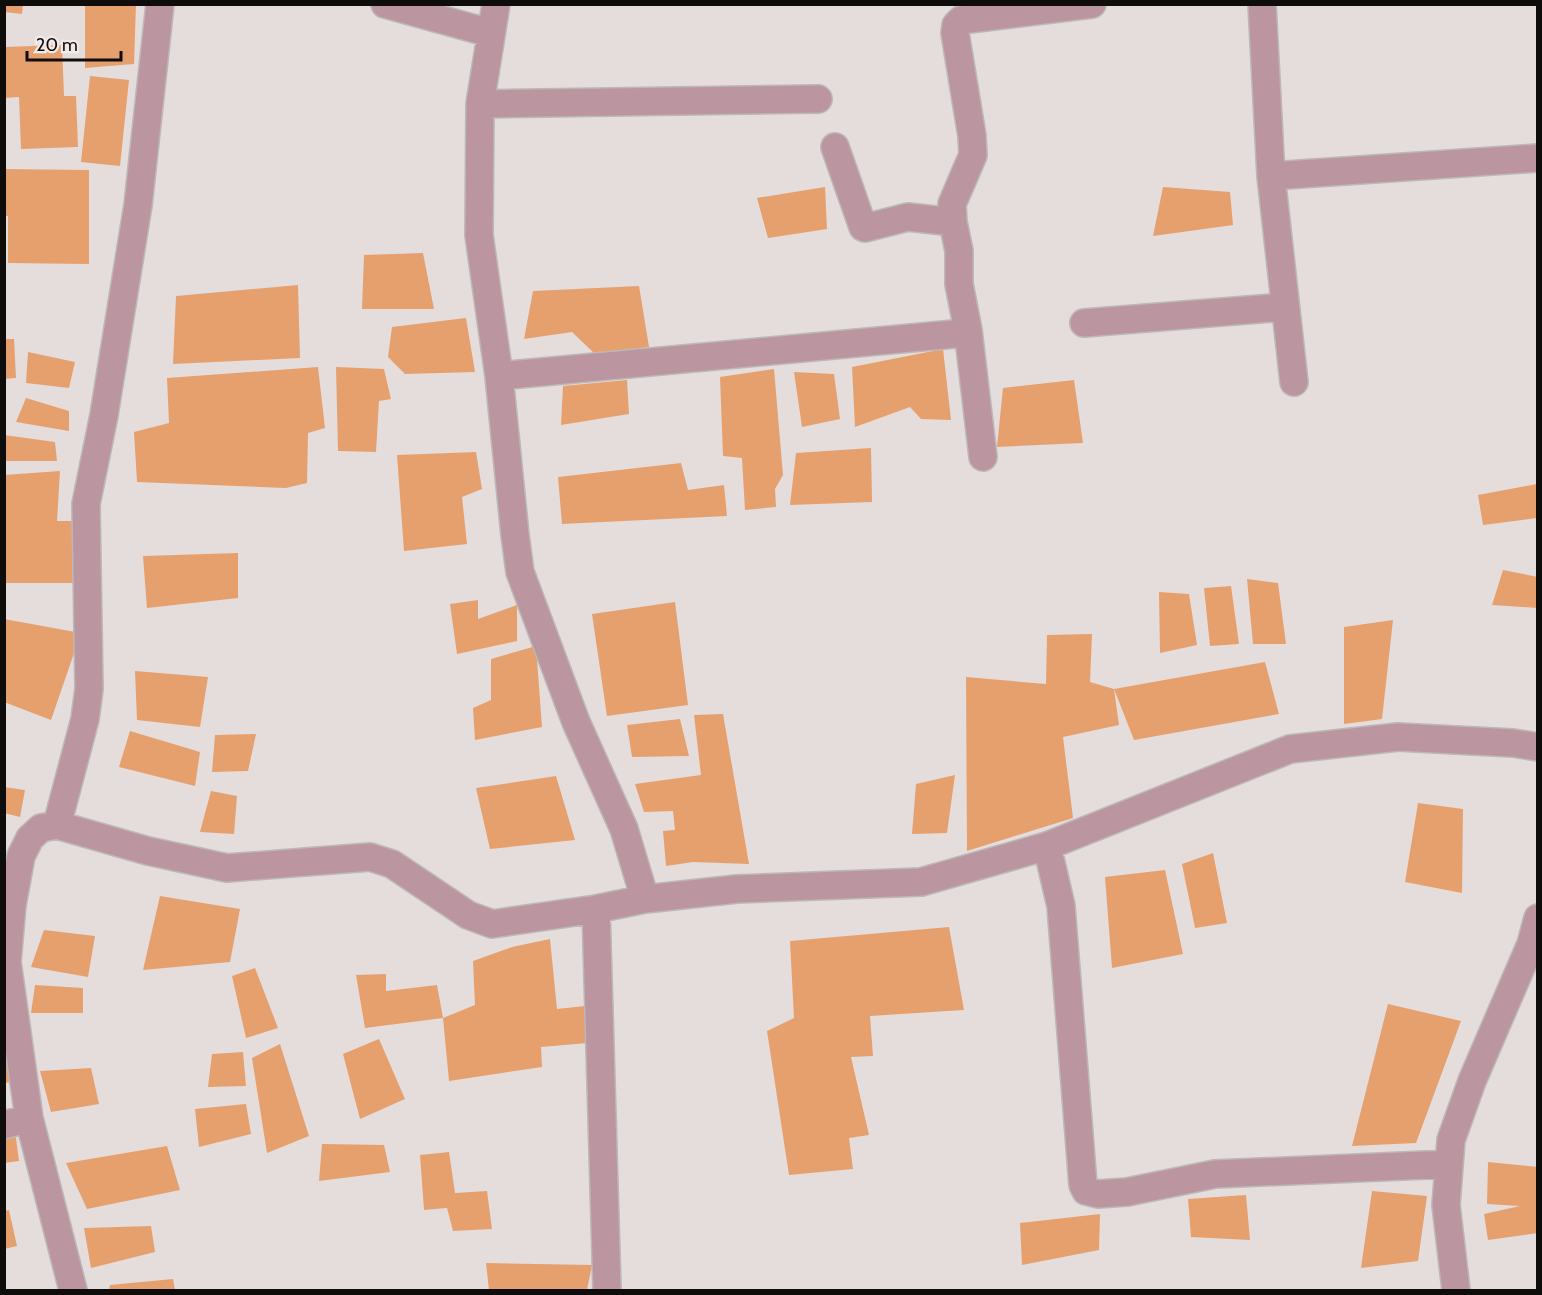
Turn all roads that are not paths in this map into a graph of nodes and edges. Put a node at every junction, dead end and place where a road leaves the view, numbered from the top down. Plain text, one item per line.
1 (160, 4) edge
2 (385, 4) edge
3 (496, 4) edge
4 (1092, 4) edge
5 (1262, 4) edge
6 (490, 33) junction
7 (818, 99) dead end
8 (480, 104) junction
9 (835, 147) dead end
10 (1538, 158) edge
11 (1271, 176) junction
12 (953, 222) junction
13 (1285, 307) junction
14 (1084, 323) dead end
15 (968, 330) junction
16 (499, 376) junction
17 (1294, 382) dead end
18 (983, 457) dead end
19 (1538, 747) edge
20 (57, 825) junction
21 (1047, 846) junction
22 (645, 899) junction
23 (596, 909) junction
24 (1538, 918) edge
25 (16, 1122) edge
26 (1449, 1164) junction
27 (74, 1290) edge
28 (607, 1290) edge
29 (1456, 1290) edge

1 - 20 street
2 - 6 street
3 - 6 street
4 - 12 street
5 - 11 street
6 - 8 street
7 - 8 street
8 - 16 street
9 - 12 street
10 - 11 street
11 - 13 street
12 - 15 street
13 - 14 street
13 - 17 street
15 - 16 street
15 - 18 street
16 - 22 street
19 - 21 street
20 - 23 street
20 - 25 street
21 - 22 street
21 - 26 street
22 - 23 street
23 - 28 street
24 - 26 street
25 - 27 street
26 - 29 street

